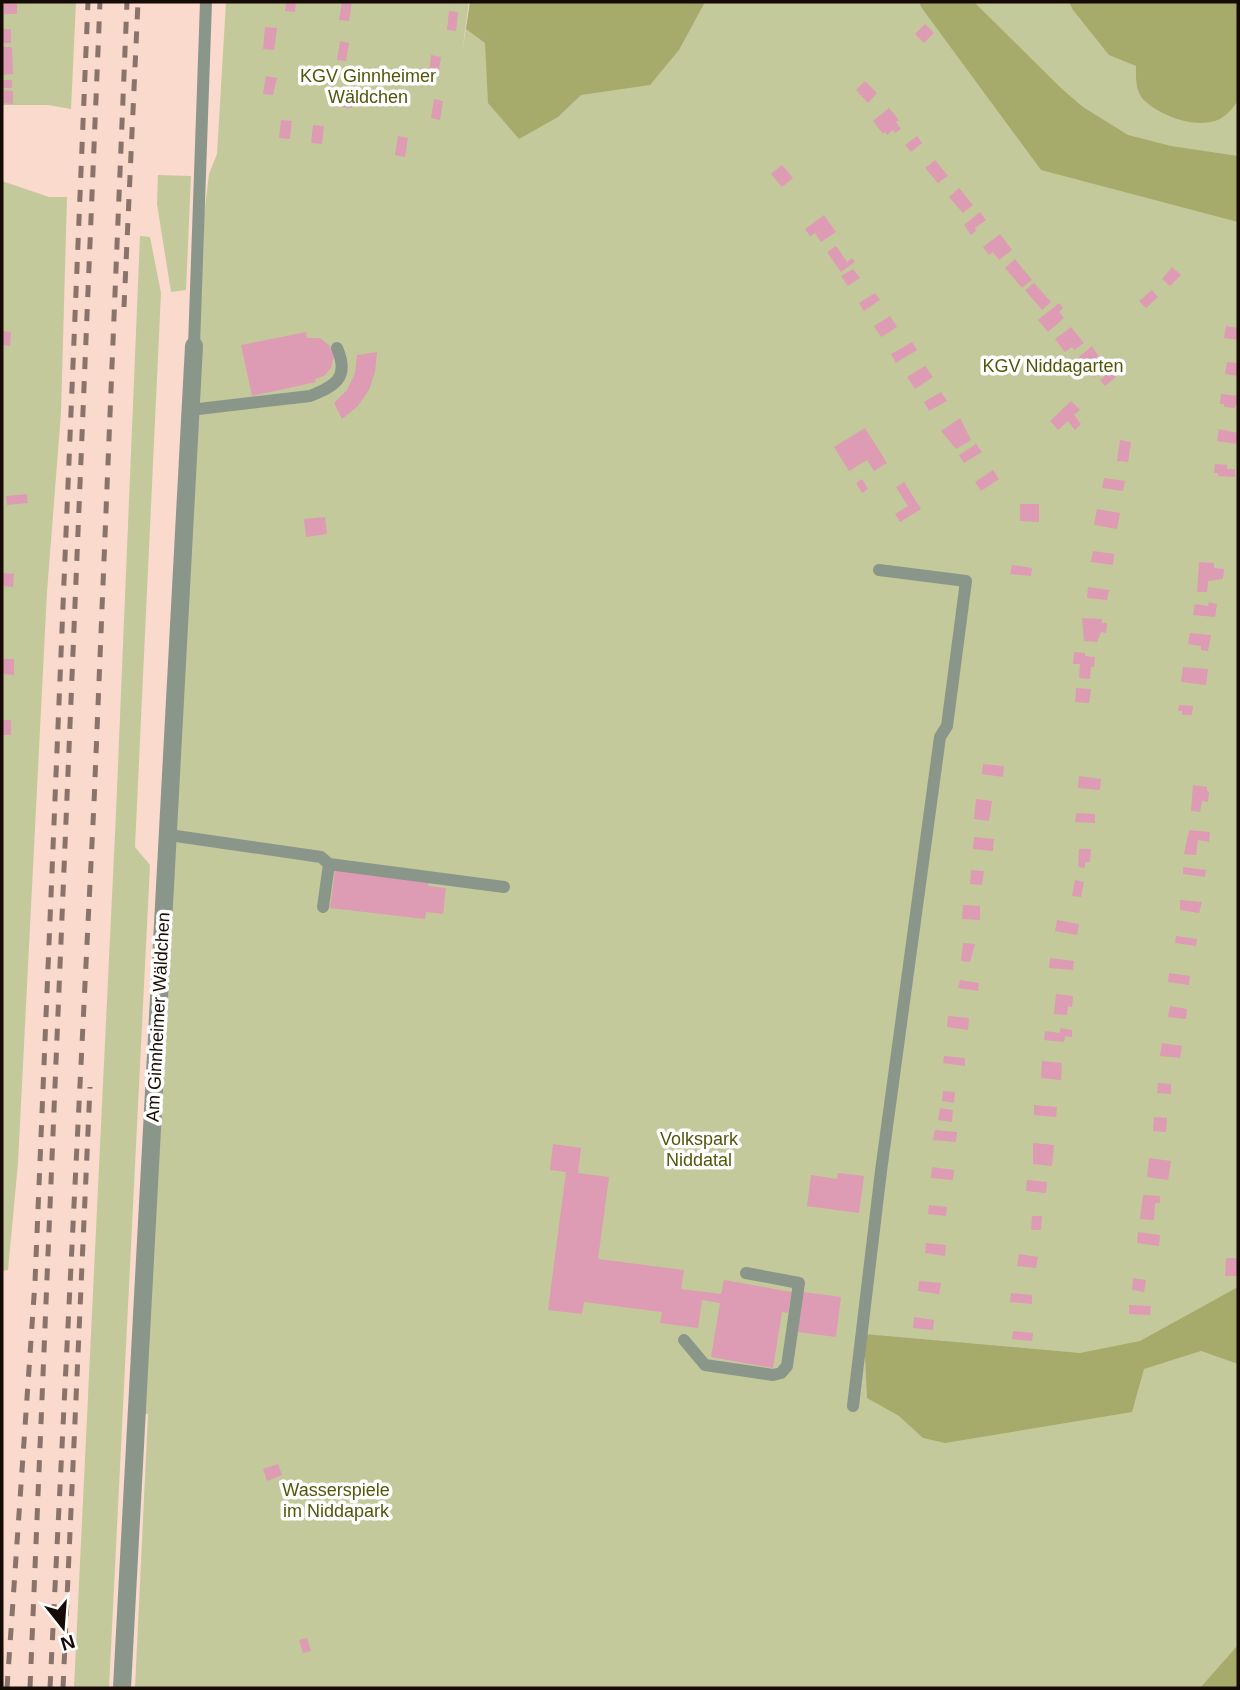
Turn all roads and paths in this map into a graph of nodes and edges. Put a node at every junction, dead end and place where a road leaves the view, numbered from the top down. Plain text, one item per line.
1 (206, 2) edge
2 (194, 346) joint
3 (337, 348) dead end
4 (190, 410) junction
5 (879, 570) dead end
6 (169, 835) junction
7 (329, 864) junction
8 (504, 887) dead end
9 (323, 907) dead end
10 (746, 1273) dead end
11 (684, 1340) dead end
12 (853, 1406) dead end
13 (122, 1688) edge

1 - 2 lane
2 - 4 street, Am Ginnheimer Wäldchen
3 - 4 lane
4 - 6 street, Am Ginnheimer Wäldchen
5 - 12 lane
6 - 7 lane
6 - 13 street, Am Ginnheimer Wäldchen
7 - 8 lane
7 - 9 lane
10 - 11 lane

